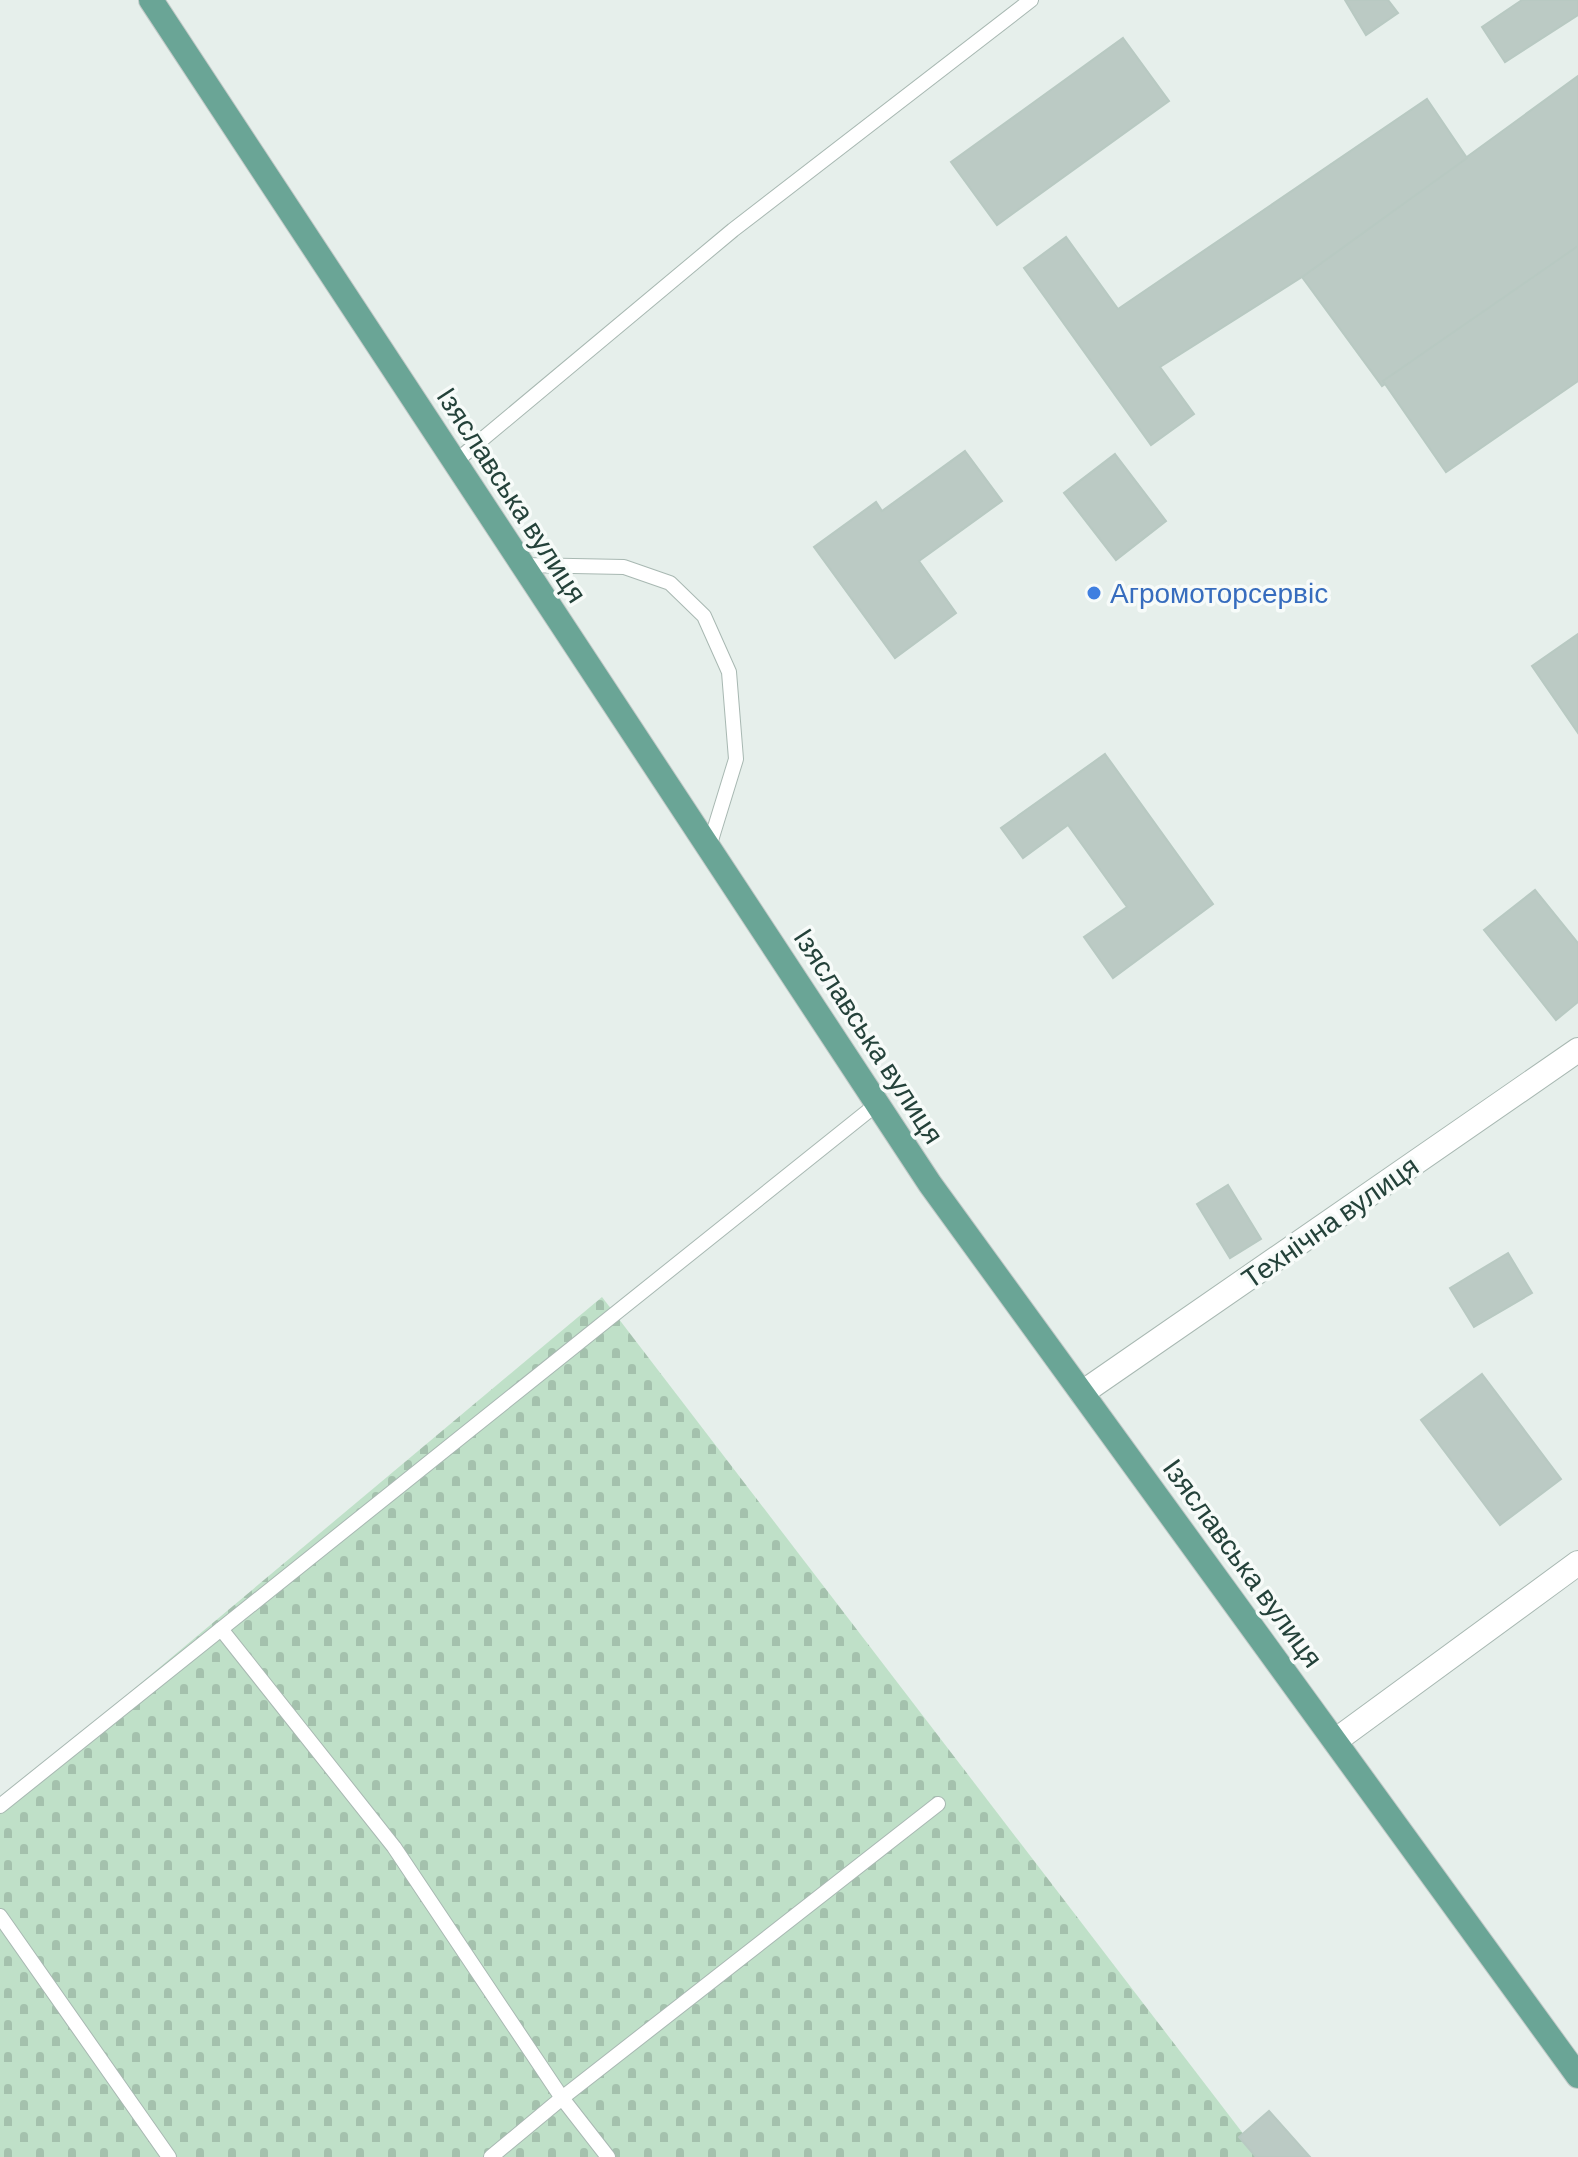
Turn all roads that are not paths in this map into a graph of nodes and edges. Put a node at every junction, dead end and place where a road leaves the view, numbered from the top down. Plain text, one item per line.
1 (151, 0) edge
2 (1031, 0) edge
3 (455, 462) junction
4 (523, 565) junction
5 (709, 847) junction
6 (1578, 1050) edge
7 (877, 1104) junction
8 (1082, 1393) junction
9 (1578, 1563) edge
10 (221, 1629) junction
11 (1335, 1741) junction
12 (938, 1804) dead end
13 (0, 1806) edge
14 (0, 1916) edge
15 (1578, 2076) edge
16 (562, 2098) junction
17 (169, 2157) edge
18 (491, 2157) edge
19 (608, 2157) edge

1 - 3 main road, Ізяславська вулиця
2 - 3 lane
3 - 4 main road, Ізяславська вулиця
4 - 5 main road, Ізяславська вулиця
4 - 5 lane
5 - 7 main road, Ізяславська вулиця
6 - 8 street, Технічна вулиця
7 - 8 main road, Ізяславська вулиця
7 - 10 lane
8 - 11 main road, Ізяславська вулиця
9 - 11 street
10 - 13 lane
10 - 16 lane
11 - 15 main road, Ізяславська вулиця
12 - 16 lane
14 - 17 lane
16 - 18 lane
16 - 19 lane

